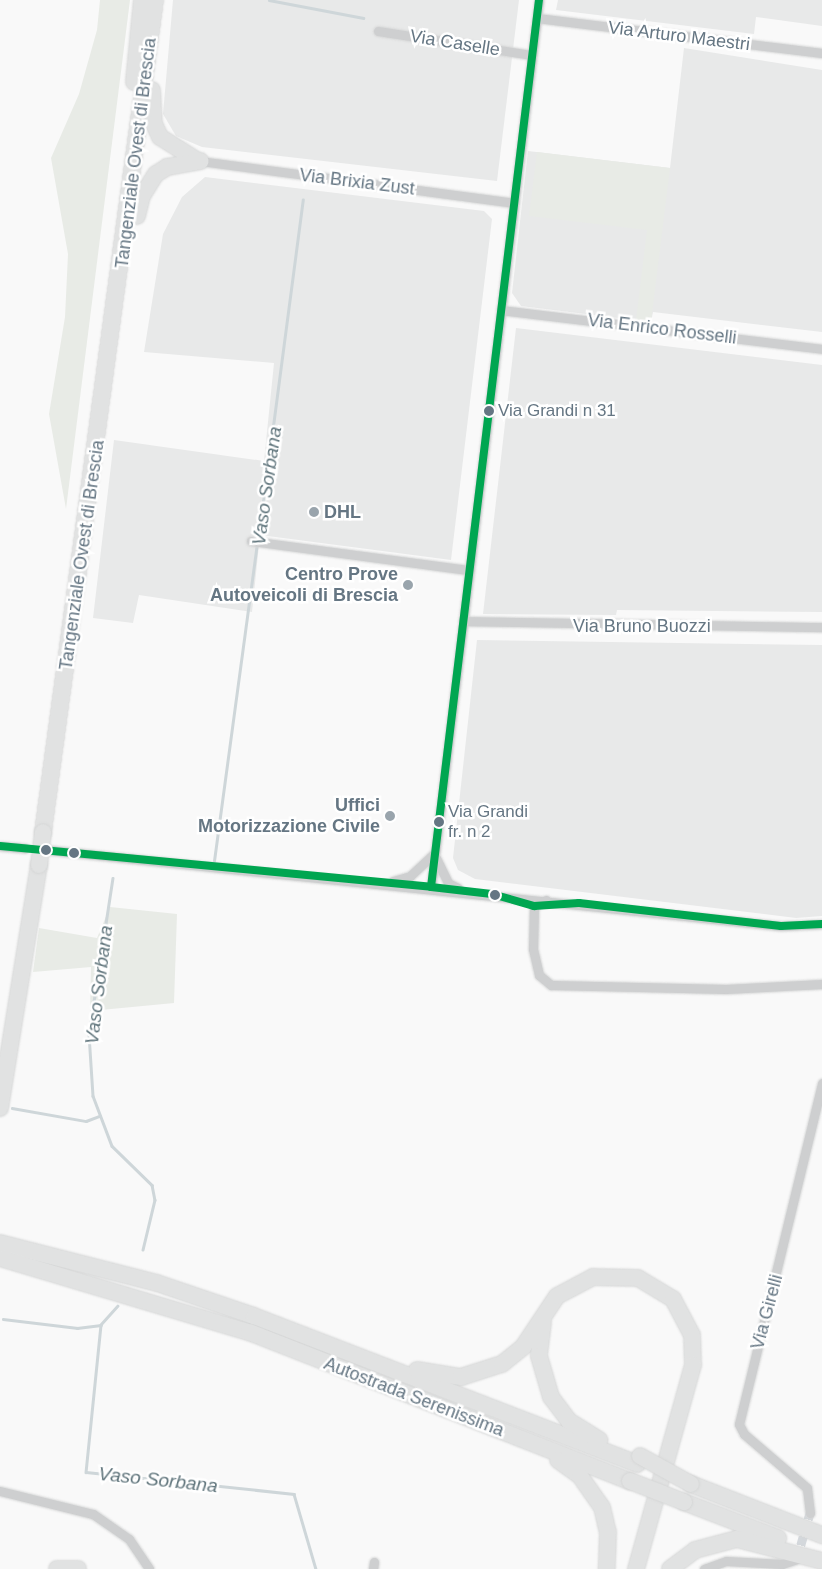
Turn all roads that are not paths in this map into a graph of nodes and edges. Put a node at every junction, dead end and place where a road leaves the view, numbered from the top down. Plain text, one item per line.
1 (142, 0) edge
2 (539, 0) edge
3 (154, 7) edge
4 (536, 18) junction
5 (378, 31) dead end
6 (822, 53) edge
7 (532, 55) junction
8 (200, 161) junction
9 (514, 202) junction
10 (116, 310) junction
11 (501, 310) junction
12 (822, 349) edge
13 (251, 540) dead end
14 (469, 570) junction
15 (463, 621) junction
16 (822, 627) edge
17 (38, 832) junction
18 (0, 846) edge
19 (48, 850) dead end
20 (0, 851) edge
21 (436, 853) junction
22 (27, 856) junction
23 (423, 866) junction
24 (386, 883) junction
25 (421, 886) junction
26 (431, 887) junction
27 (464, 890) junction
28 (492, 894) junction
29 (546, 900) junction
30 (578, 903) junction
31 (534, 906) junction
32 (822, 924) edge
33 (822, 984) edge
34 (0, 1045) edge
35 (822, 1083) edge
36 (0, 1108) edge
37 (0, 1242) edge
38 (0, 1258) edge
39 (550, 1304) junction
40 (359, 1358) junction
41 (353, 1375) junction
42 (639, 1460) junction
43 (0, 1491) edge
44 (810, 1513) tunnel mouth
45 (822, 1535) edge
46 (822, 1554) edge
47 (797, 1559) dead end
48 (822, 1561) edge
49 (57, 1569) edge
50 (78, 1569) edge
51 (149, 1569) edge
52 (607, 1569) edge
53 (636, 1569) edge
54 (670, 1569) edge
55 (704, 1569) edge

1 - 17 highway, Tangenziale Ovest di Brescia
2 - 4 street
3 - 8 highway
3 - 10 highway, Tangenziale Ovest di Brescia
4 - 6 street, Via Arturo Maestri
4 - 7 street
5 - 7 street, Via Caselle
7 - 9 street
8 - 9 street, Via Brixia Zust
8 - 10 highway
9 - 11 street
10 - 17 highway, Tangenziale Ovest di Brescia
11 - 12 street, Via Enrico Rosselli
11 - 14 street
13 - 14 street
14 - 15 street
15 - 16 street, Via Bruno Buozzi
15 - 21 street
17 - 22 highway, Tangenziale Ovest di Brescia
18 - 22 street
19 - 24 street
20 - 22 street
21 - 23 street
21 - 26 street
21 - 27 street
22 - 34 highway, Tangenziale Ovest di Brescia
22 - 36 highway, Tangenziale Ovest di Brescia
23 - 24 street
23 - 25 street
24 - 25 street
25 - 26 street
26 - 27 street
27 - 28 street
28 - 29 street
28 - 31 street
29 - 30 street
29 - 31 street
30 - 31 street
30 - 32 street
31 - 33 street
35 - 44 street, Via Girelli
37 - 40 highway, Autostrada Serenissima
38 - 41 highway, Autostrada Serenissima
39 - 40 highway
39 - 42 highway
39 - 53 highway
40 - 42 highway, Autostrada Serenissima
41 - 46 highway, Autostrada Serenissima, bridge
41 - 52 highway
42 - 45 highway, bridge
43 - 51 street
47 - 55 street
48 - 54 highway
49 - 50 highway

